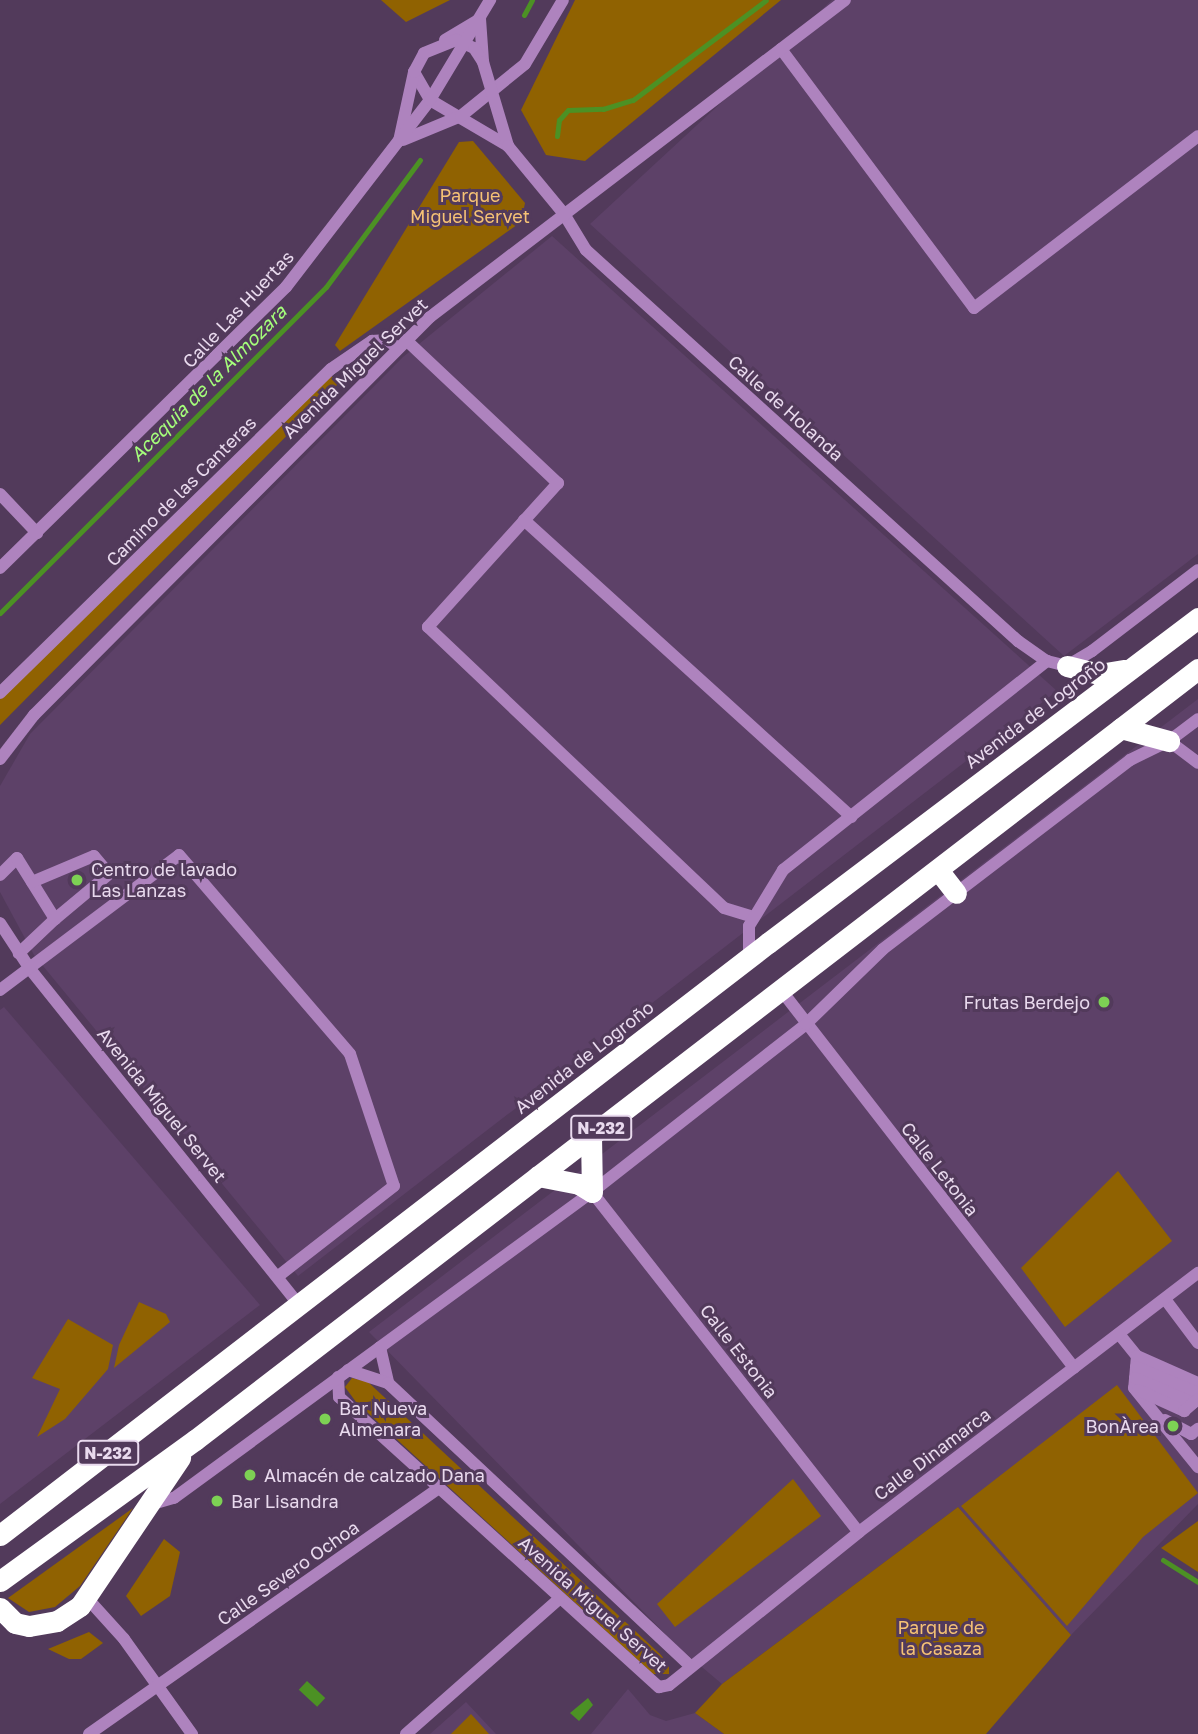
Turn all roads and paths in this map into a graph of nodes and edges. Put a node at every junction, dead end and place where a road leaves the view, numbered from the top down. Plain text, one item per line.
1 (490, 0) edge
2 (563, 0) edge
3 (845, 0) edge
4 (480, 19) junction
5 (444, 41) junction
6 (468, 44) junction
7 (781, 49) junction
8 (485, 68) junction
9 (414, 72) junction
10 (514, 74) junction
11 (492, 93) junction
12 (430, 100) junction
13 (461, 116) junction
14 (1198, 136) edge
15 (399, 141) junction
16 (508, 146) junction
17 (565, 214) junction
18 (402, 344) junction
19 (0, 494) edge
20 (524, 520) junction
21 (37, 533) junction
22 (0, 568) edge
23 (1198, 569) edge
24 (1198, 618) edge
25 (1057, 664) junction
26 (1130, 669) junction
27 (1198, 669) edge
28 (0, 693) edge
29 (1150, 706) junction
30 (1198, 719) edge
31 (1121, 728) junction
32 (1169, 741) junction
33 (0, 759) edge
34 (1198, 763) edge
35 (851, 817) junction
36 (938, 870) junction
37 (0, 874) edge
38 (32, 883) junction
39 (956, 893) junction
40 (753, 917) junction
41 (55, 919) junction
42 (0, 923) edge
43 (19, 953) junction
44 (749, 958) junction
45 (30, 969) junction
46 (781, 989) junction
47 (0, 990) edge
48 (806, 1024) junction
49 (591, 1136) junction
50 (538, 1176) junction
51 (592, 1192) junction
52 (1198, 1273) edge
53 (278, 1278) junction
54 (1165, 1299) junction
55 (301, 1307) junction
56 (1119, 1334) junction
57 (1198, 1343) edge
58 (380, 1347) junction
59 (1074, 1368) junction
60 (1136, 1372) junction
61 (343, 1373) junction
62 (388, 1383) junction
63 (1198, 1383) edge
64 (1196, 1399) edge
65 (1158, 1417) junction
66 (1196, 1435) edge
67 (195, 1440) junction
68 (1198, 1467) edge
69 (439, 1488) junction
70 (149, 1505) junction
71 (7, 1529) edge
72 (859, 1532) junction
73 (0, 1553) edge
74 (0, 1581) edge
75 (87, 1598) junction
76 (559, 1599) junction
77 (0, 1608) edge
78 (691, 1667) junction
79 (158, 1686) junction
80 (89, 1734) edge
81 (192, 1734) edge
82 (406, 1734) edge

1 - 4 street, Calle Las Huertas
2 - 10 street
3 - 7 street, Avenida Miguel Servet
4 - 5 street
4 - 6 street, Calle Las Huertas
4 - 8 street
5 - 6 street
5 - 9 street
6 - 8 street
6 - 12 street, Calle Las Huertas
7 - 14 street
7 - 17 street, Avenida Miguel Servet
8 - 10 street
8 - 11 street, Calle de Holanda
9 - 12 street
9 - 15 street
10 - 11 street
11 - 13 street
11 - 16 street, Calle de Holanda
12 - 13 street, Calle de Holanda
12 - 15 street, Calle Las Huertas
13 - 15 street
13 - 16 street, Calle de Holanda
15 - 21 street, Calle Las Huertas
16 - 17 street, Calle de Holanda
17 - 18 street, Avenida Miguel Servet
17 - 25 street, Calle de Holanda
18 - 20 street
18 - 28 street, Camino de las Canteras
18 - 33 street, Avenida Miguel Servet
19 - 21 street
20 - 35 street
20 - 40 street
21 - 22 street, Calle Las Huertas
23 - 25 street
24 - 26 highway, Avenida de Logroño / N-232
25 - 26 highway
25 - 35 street
26 - 44 highway, Avenida de Logroño / N-232
27 - 29 highway, N-232
29 - 31 highway, N-232
29 - 32 highway
30 - 32 street
31 - 32 highway
31 - 36 highway, N-232
32 - 34 street
32 - 39 street
35 - 40 street
36 - 39 highway
36 - 46 highway, N-232
37 - 38 street
38 - 41 street
38 - 41 street
39 - 48 street
40 - 44 street
41 - 43 street
42 - 43 street, Avenida Miguel Servet
43 - 45 street, Avenida Miguel Servet
44 - 55 highway, Avenida de Logroño / N-232
45 - 47 street
45 - 53 street, Avenida Miguel Servet
45 - 53 street
46 - 48 street, Calle Letonia
46 - 49 highway, N-232
48 - 51 street
48 - 59 street, Calle Letonia
49 - 50 highway, N-232
49 - 51 highway
50 - 51 highway
50 - 67 highway, N-232
51 - 58 street
51 - 72 street, Calle Estonia
52 - 54 street, Calle Dinamarca
53 - 55 street, Avenida Miguel Servet
54 - 56 street, Calle Dinamarca
54 - 57 street
55 - 71 highway, Avenida de Logroño / N-232
56 - 59 street, Calle Dinamarca
56 - 60 street
58 - 61 street
58 - 62 street
59 - 72 street, Calle Dinamarca
60 - 63 street
60 - 64 street
60 - 64 street
60 - 65 street
61 - 62 street, Avenida Miguel Servet
61 - 69 street, Avenida Miguel Servet
61 - 70 street
62 - 78 street, Avenida Miguel Servet
65 - 66 street
65 - 68 street
67 - 70 highway
67 - 74 highway, N-232
69 - 76 street, Avenida Miguel Servet
69 - 79 street, Calle Severo Ochoa
70 - 75 highway
71 - 73 highway
72 - 78 street, Calle Dinamarca
75 - 77 highway
75 - 79 street
76 - 78 street, Avenida Miguel Servet
76 - 82 street
79 - 80 street, Calle Severo Ochoa
79 - 81 street

